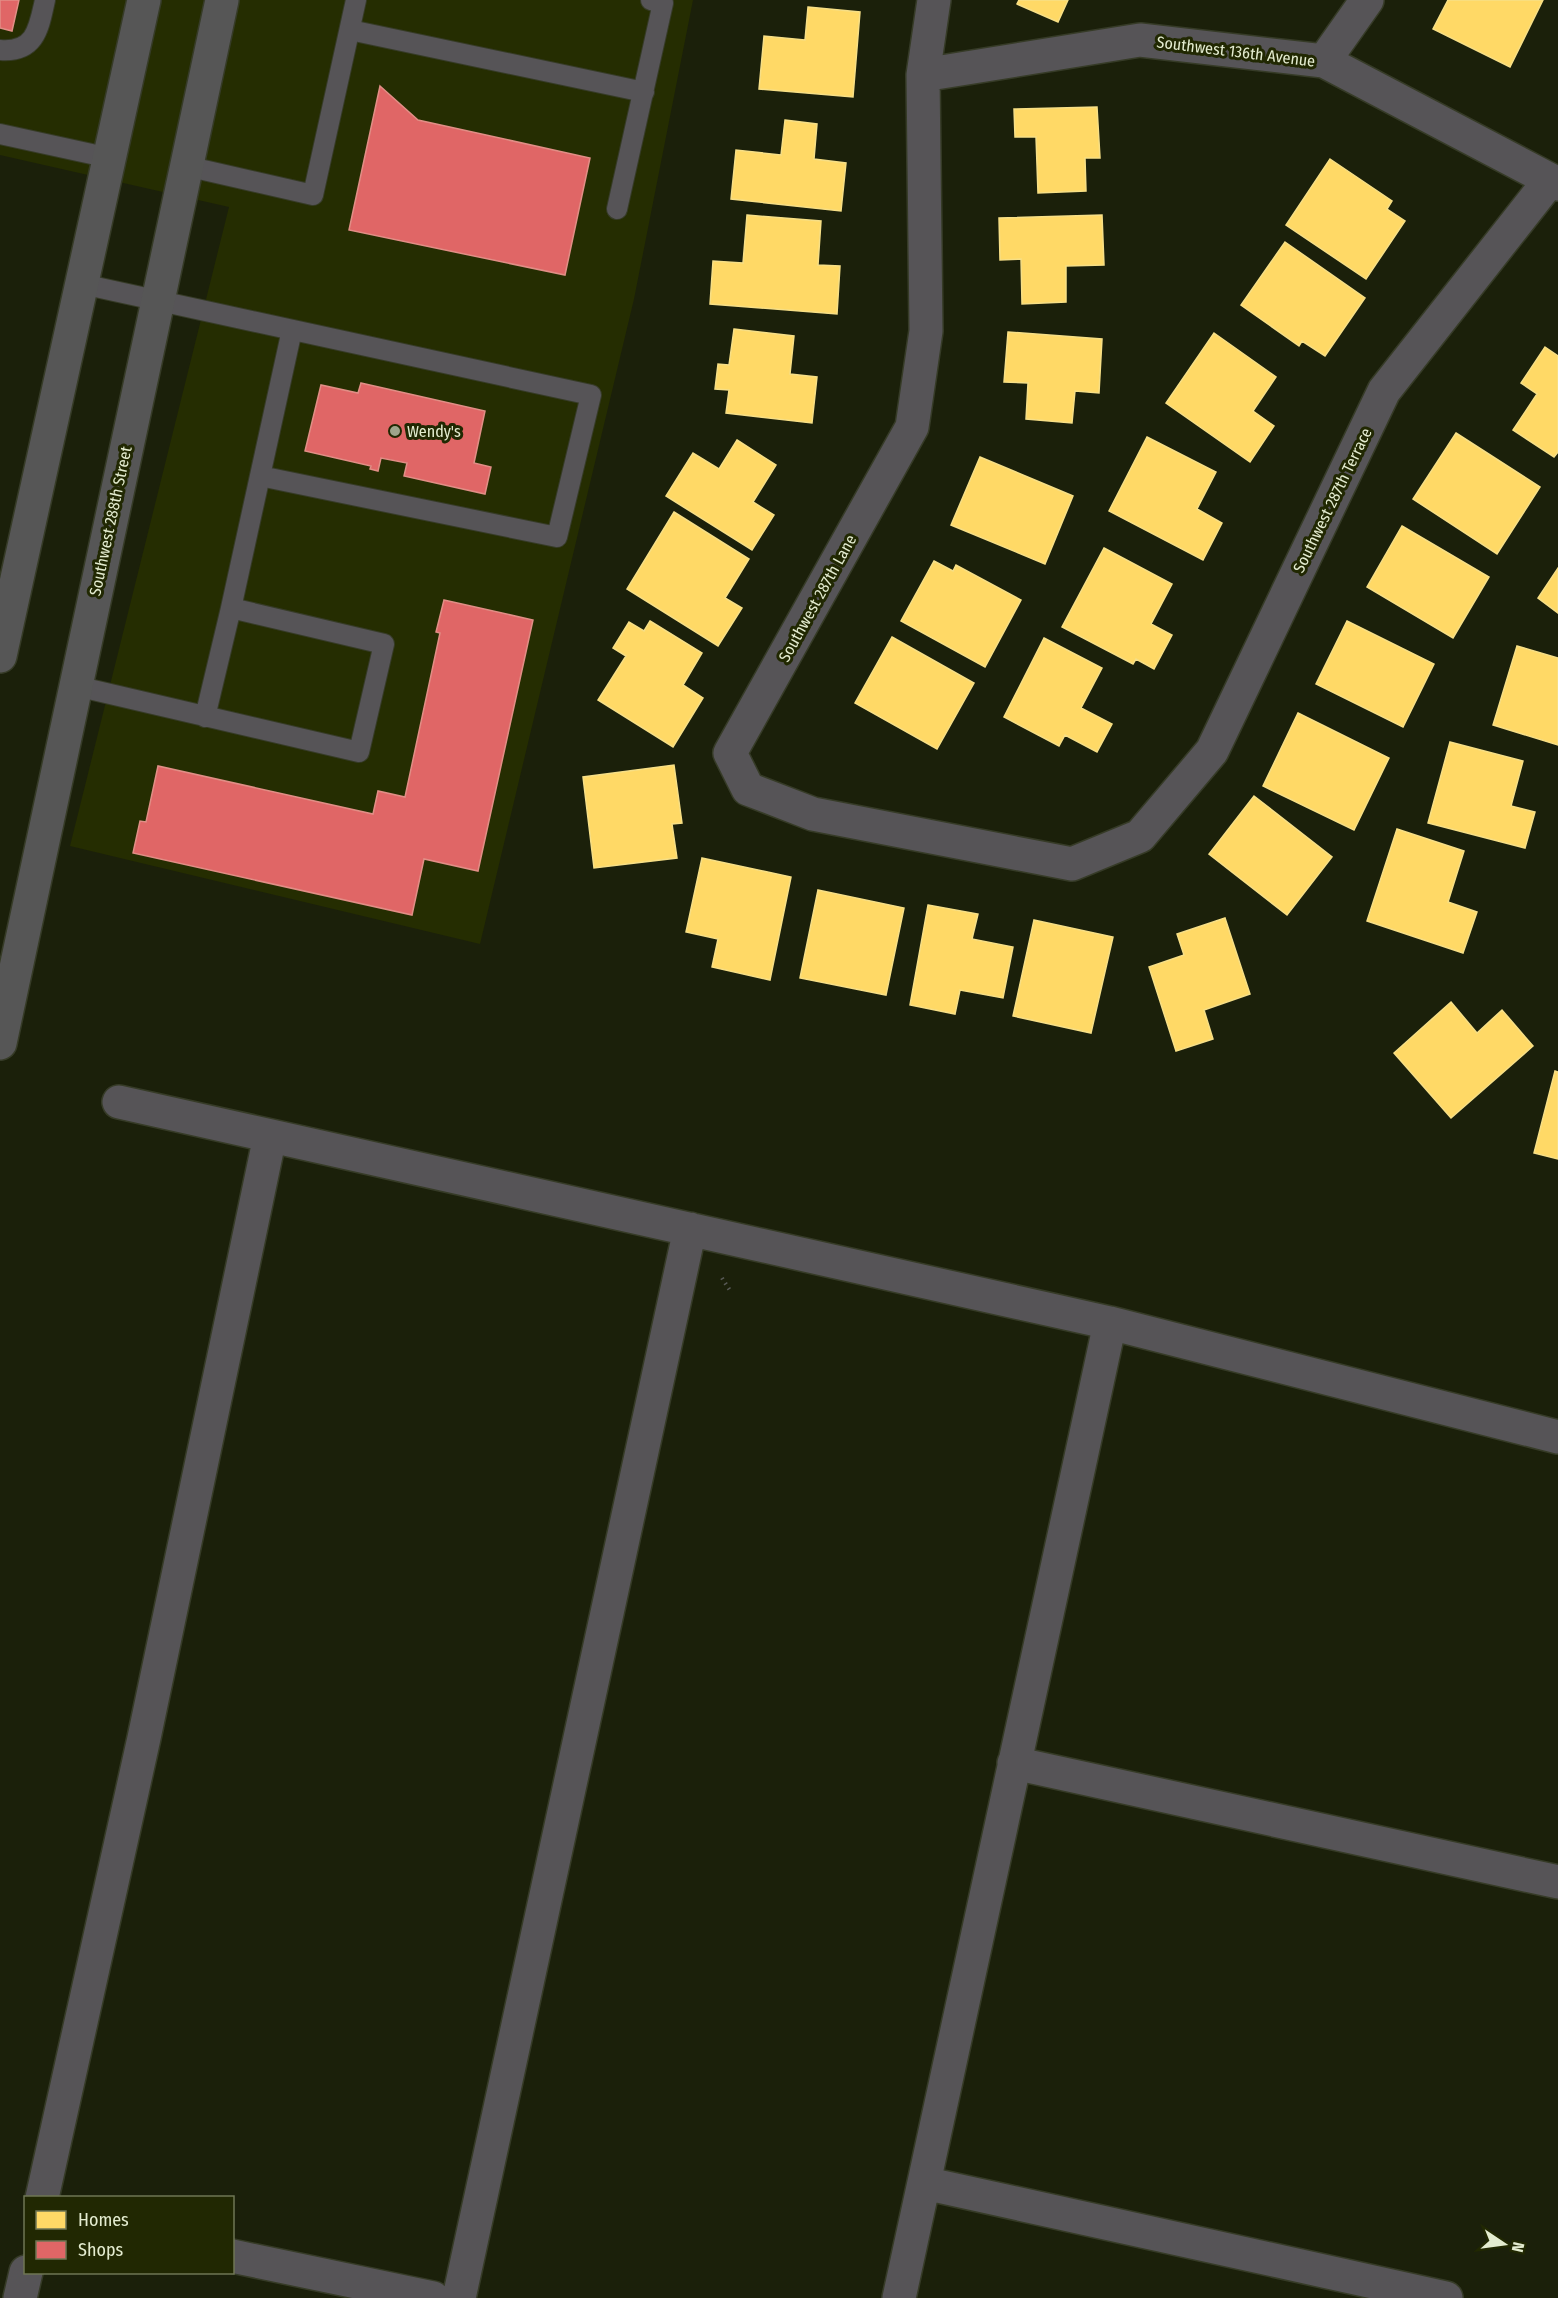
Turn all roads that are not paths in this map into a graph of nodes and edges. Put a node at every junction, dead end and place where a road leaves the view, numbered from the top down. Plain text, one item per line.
1 (45, 0) edge
2 (144, 0) edge
3 (222, 0) edge
4 (356, 0) edge
5 (651, 0) edge
6 (934, 0) edge
7 (1367, 0) edge
8 (350, 30) junction
9 (0, 50) edge
10 (1324, 62) junction
11 (923, 75) junction
12 (644, 92) junction
13 (0, 135) edge
14 (110, 158) junction
15 (186, 166) junction
16 (1554, 182) edge
17 (617, 209) dead end
18 (82, 284) junction
19 (157, 300) junction
20 (292, 330) junction
21 (260, 476) junction
22 (231, 608) junction
23 (0, 656) edge
24 (76, 686) junction
25 (205, 717) junction
26 (1140, 836) joint
27 (0, 1043) edge
28 (119, 1102) dead end
29 (270, 1136) junction
30 (690, 1229) junction
31 (1110, 1323) junction
32 (1558, 1437) edge
33 (1014, 1763) junction
34 (1558, 1882) edge
35 (924, 2183) junction
36 (42, 2196) edge
37 (234, 2256) edge
38 (26, 2274) edge
39 (20, 2298) edge
40 (433, 2298) edge
41 (459, 2298) edge
42 (899, 2298) edge
43 (1446, 2298) edge

1 - 9 lane
2 - 14 main road
3 - 15 main road, Southwest 288th Street
4 - 8 lane
5 - 12 lane
6 - 11 street, Southwest 287th Lane
7 - 10 street
8 - 12 lane
8 - 15 lane
10 - 11 street, Southwest 136th Avenue
10 - 16 street, Southwest 136th Avenue
11 - 26 street, Southwest 287th Lane
12 - 17 lane
13 - 14 lane
14 - 18 main road
15 - 19 main road, Southwest 288th Street
16 - 26 street, Southwest 287th Terrace
18 - 19 lane
18 - 23 main road
19 - 20 lane
19 - 24 main road, Southwest 288th Street
20 - 21 lane
20 - 21 lane
21 - 22 lane
22 - 25 lane
22 - 25 lane
24 - 25 lane
24 - 27 main road, Southwest 288th Street
28 - 29 street
29 - 30 street
29 - 36 street
30 - 31 street
30 - 41 street
31 - 32 street
31 - 33 street
33 - 34 street
33 - 35 street
35 - 42 street
35 - 43 street
37 - 40 street
38 - 39 street

